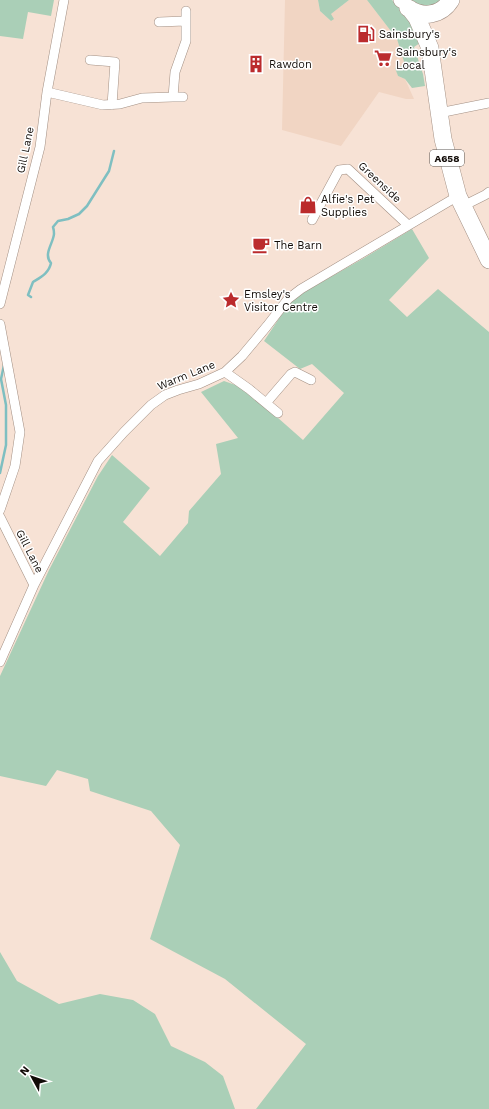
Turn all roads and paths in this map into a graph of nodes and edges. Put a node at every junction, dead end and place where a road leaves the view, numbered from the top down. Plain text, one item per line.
1 (64, 0) edge
2 (404, 2) edge
3 (450, 4) edge
4 (186, 11) dead end
5 (185, 21) junction
6 (159, 22) dead end
7 (430, 48) junction
8 (90, 60) dead end
9 (115, 62) junction
10 (125, 62) dead end
11 (47, 92) junction
12 (173, 97) junction
13 (183, 97) dead end
14 (489, 103) edge
15 (112, 105) junction
16 (438, 113) junction
17 (489, 192) edge
18 (460, 201) junction
19 (312, 220) dead end
20 (408, 225) junction
21 (489, 260) edge
22 (0, 304) edge
23 (0, 324) edge
24 (225, 372) junction
25 (311, 380) dead end
26 (266, 403) junction
27 (278, 413) dead end
28 (0, 510) edge
29 (0, 517) edge
30 (34, 585) junction
31 (0, 662) edge

1 - 11 street, Gill Lane
2 - 3 highway, A658
2 - 7 highway, A658
3 - 7 highway, A658
4 - 5 street
5 - 6 street
5 - 12 street
7 - 16 highway, A658
8 - 9 street
9 - 10 street
9 - 15 street
11 - 15 street
11 - 22 street, Gill Lane
12 - 13 street
12 - 15 street
14 - 16 street
16 - 18 highway, A658
17 - 18 street, Warm Lane
18 - 20 street, Warm Lane
18 - 21 highway, A658
19 - 20 street, Greenside
20 - 24 street, Warm Lane
23 - 28 street
24 - 26 street
24 - 30 street, Warm Lane
25 - 26 street
26 - 27 street
29 - 30 street, Gill Lane
30 - 31 street, Gill Lane

